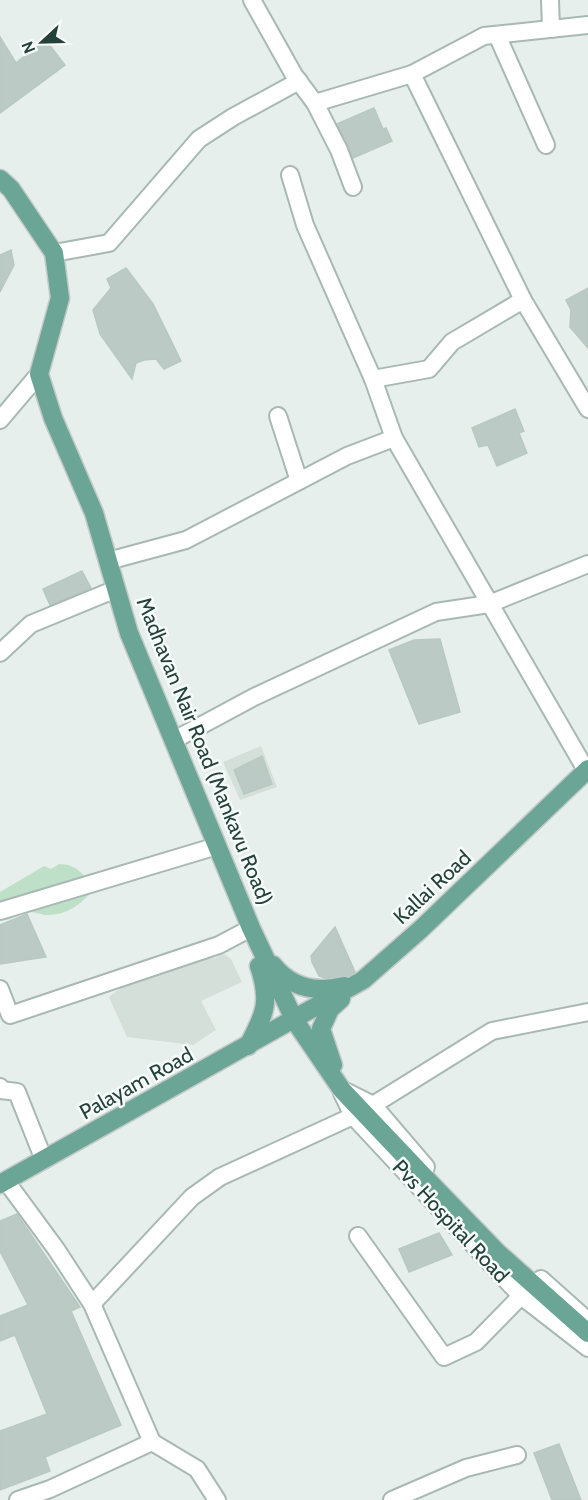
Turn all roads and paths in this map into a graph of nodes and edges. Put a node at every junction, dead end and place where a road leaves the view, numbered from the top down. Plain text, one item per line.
1 (252, 0) edge
2 (550, 0) edge
3 (588, 25) edge
4 (551, 29) junction
5 (497, 35) junction
6 (412, 74) junction
7 (299, 81) junction
8 (315, 103) junction
9 (546, 145) dead end
10 (290, 175) dead end
11 (0, 179) edge
12 (353, 187) dead end
13 (54, 253) junction
14 (524, 300) junction
15 (39, 374) junction
16 (373, 380) junction
17 (588, 409) edge
18 (278, 416) dead end
19 (0, 420) edge
20 (394, 438) junction
21 (299, 481) junction
22 (108, 561) junction
23 (588, 564) edge
24 (117, 589) junction
25 (489, 604) junction
26 (0, 653) edge
27 (174, 741) junction
28 (587, 770) edge
29 (217, 846) junction
30 (0, 910) edge
31 (251, 928) junction
32 (263, 951) junction
33 (363, 980) junction
34 (0, 989) edge
35 (588, 1012) edge
36 (5, 1021) edge
37 (295, 1021) junction
38 (248, 1046) junction
39 (338, 1083) junction
40 (0, 1087) edge
41 (373, 1105) junction
42 (354, 1116) junction
43 (44, 1160) junction
44 (3, 1183) edge
45 (358, 1236) dead end
46 (521, 1296) junction
47 (92, 1304) junction
48 (588, 1321) edge
49 (588, 1333) edge
50 (588, 1348) edge
51 (152, 1442) junction
52 (518, 1455) dead end
53 (18, 1500) edge
54 (217, 1500) edge
55 (392, 1500) edge

1 - 7 street
2 - 4 street
3 - 4 street
4 - 5 street
5 - 6 street
5 - 9 street
6 - 8 street
6 - 14 street
7 - 8 street
7 - 13 street
8 - 12 street
10 - 16 street
11 - 13 main road
13 - 15 main road
14 - 16 street
14 - 17 street
15 - 19 street
15 - 22 main road, Madhavan Nair Road (Mankavu Road)
16 - 20 street
18 - 21 street
20 - 21 street
20 - 25 street
21 - 22 street
22 - 24 main road, Madhavan Nair Road (Mankavu Road)
23 - 25 street
24 - 26 street
24 - 27 main road, Madhavan Nair Road (Mankavu Road)
25 - 27 street
25 - 28 street
27 - 29 main road, Madhavan Nair Road (Mankavu Road)
28 - 33 main road, Kallai Road
29 - 30 street
29 - 31 main road, Madhavan Nair Road (Mankavu Road)
31 - 32 main road, Madhavan Nair Road (Mankavu Road)
31 - 36 street
31 - 38 main road
32 - 33 main road
32 - 37 main road, Madhavan Nair Road (Mankavu Road)
33 - 37 main road, Kallai Road
33 - 39 main road
34 - 36 street
35 - 41 street
37 - 38 main road, Palayam Road
37 - 39 main road, Madhavan Nair Road (Mankavu Road)
38 - 43 main road, Palayam Road
39 - 41 street, Pvs Hospital Road
39 - 42 street, Pvs Hospital Road
39 - 49 main road, Madhavan Nair Road (Mankavu Road)
40 - 43 street
41 - 48 street, Pvs Hospital Road
42 - 46 street, Pvs Hospital Road
42 - 47 street
43 - 44 main road, Palayam Road
44 - 47 street
45 - 46 street
46 - 50 street, Pvs Hospital Road
47 - 51 street
51 - 53 street
51 - 54 street
52 - 55 street

